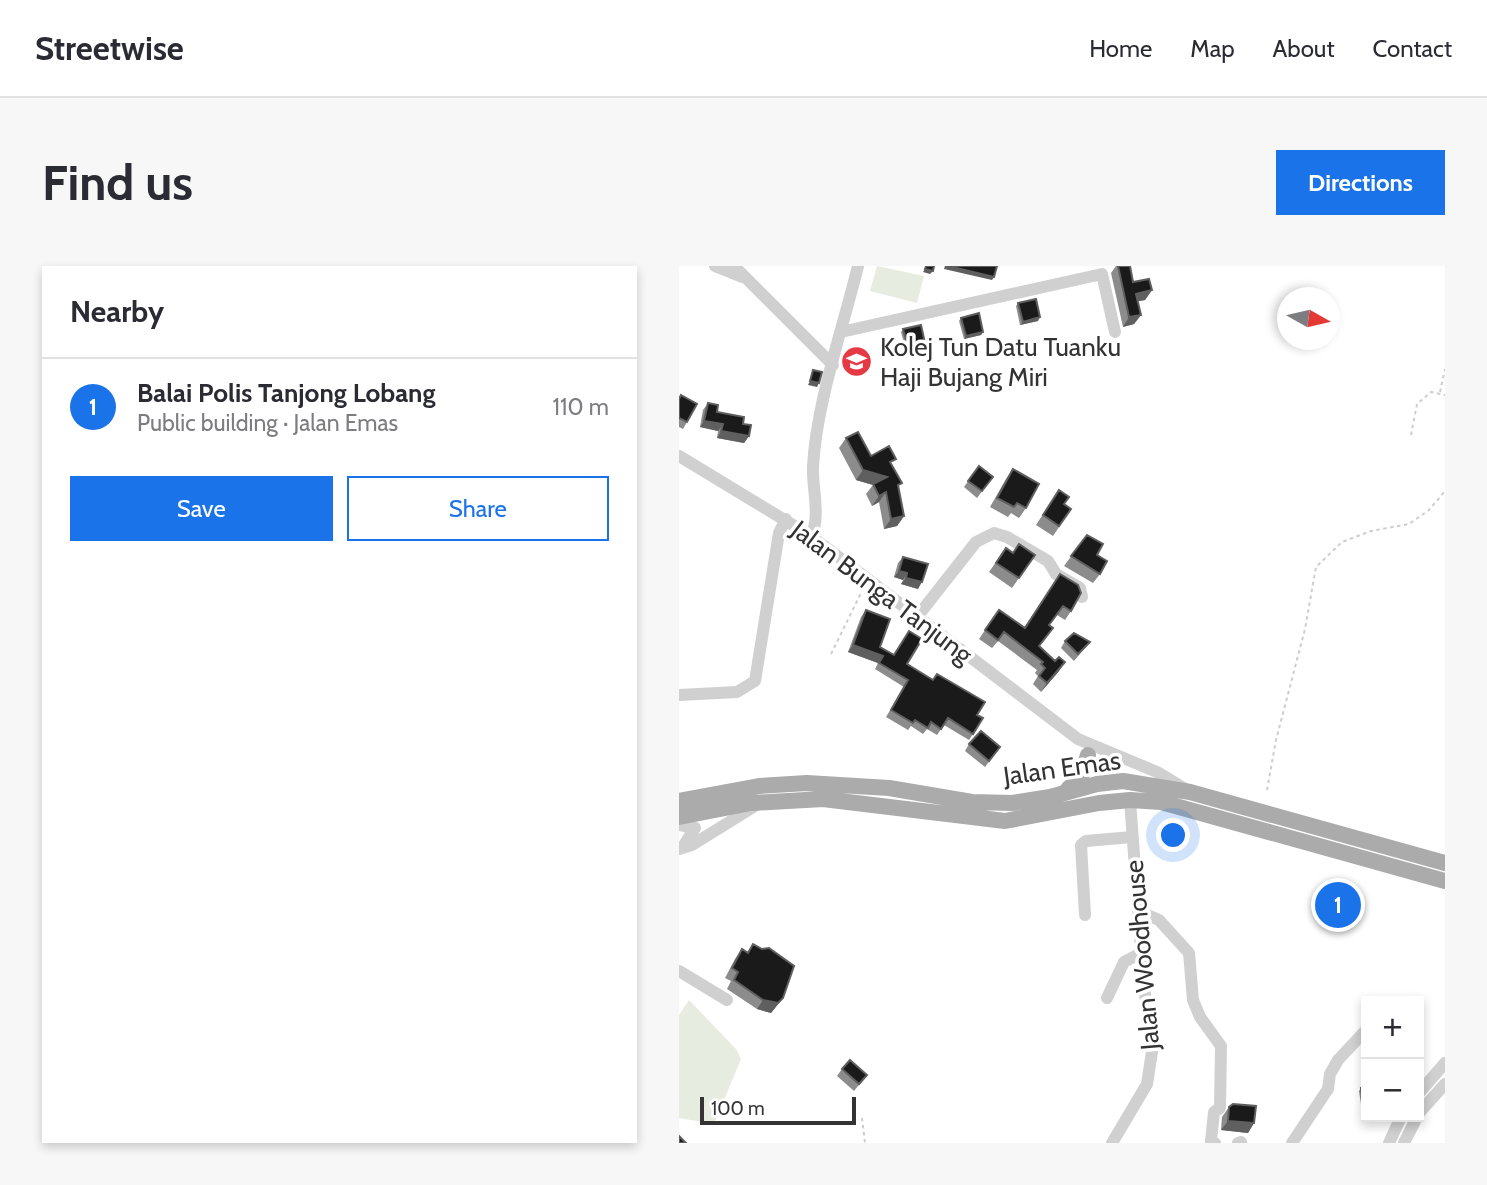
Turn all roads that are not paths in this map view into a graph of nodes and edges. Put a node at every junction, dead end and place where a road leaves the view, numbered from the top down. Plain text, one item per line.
1 (715, 266) edge
2 (734, 266) edge
3 (858, 266) edge
4 (745, 278) junction
5 (841, 332) junction
6 (1115, 332) dead end
7 (833, 365) junction
8 (679, 456) edge
9 (786, 519) junction
10 (811, 536) junction
11 (1082, 597) edge
12 (917, 617) junction
13 (679, 695) edge
14 (1078, 739) junction
15 (1088, 755) junction
16 (1097, 783) junction
17 (1066, 791) junction
18 (1190, 792) junction
19 (679, 800) edge
20 (1130, 800) junction
21 (761, 803) junction
22 (679, 817) edge
23 (679, 825) edge
24 (1132, 837) junction
25 (680, 848) edge
26 (1445, 863) edge
27 (1445, 881) edge
28 (1138, 911) junction
29 (1085, 915) dead end
30 (1141, 953) junction
31 (679, 971) edge
32 (1107, 998) dead end
33 (727, 1000) dead end
34 (1361, 1036) edge
35 (1445, 1063) edge
36 (1445, 1084) edge
37 (1424, 1087) edge
38 (1424, 1108) edge
39 (1399, 1122) edge
40 (1414, 1122) edge
41 (1112, 1143) edge
42 (1215, 1143) edge
43 (1292, 1143) edge
44 (1389, 1143) edge
45 (1404, 1143) edge

1 - 4 street
2 - 4 street
3 - 5 street
4 - 7 street
5 - 6 street
5 - 7 street
7 - 10 street
8 - 9 street, Jalan Bunga Tanjung
9 - 10 street, Jalan Bunga Tanjung
9 - 13 street
10 - 12 street, Jalan Bunga Tanjung
11 - 12 street
12 - 14 street, Jalan Bunga Tanjung
14 - 15 street
14 - 18 street
15 - 16 street
15 - 17 main road
16 - 17 main road, Jalan Emas
16 - 18 main road, Jalan Emas
16 - 20 main road
17 - 19 main road, Jalan Emas
18 - 26 main road, Jalan Emas
20 - 21 main road, Jalan Emas
20 - 24 street, Jalan Woodhouse
20 - 27 main road, Jalan Emas
21 - 22 main road, Jalan Emas
21 - 25 street
23 - 25 street
24 - 28 street, Jalan Woodhouse
24 - 29 street
28 - 30 street, Jalan Woodhouse
28 - 42 street
30 - 32 street
30 - 41 street, Jalan Woodhouse
31 - 33 street
34 - 43 street
35 - 37 street
36 - 38 street
39 - 44 street
40 - 45 street

